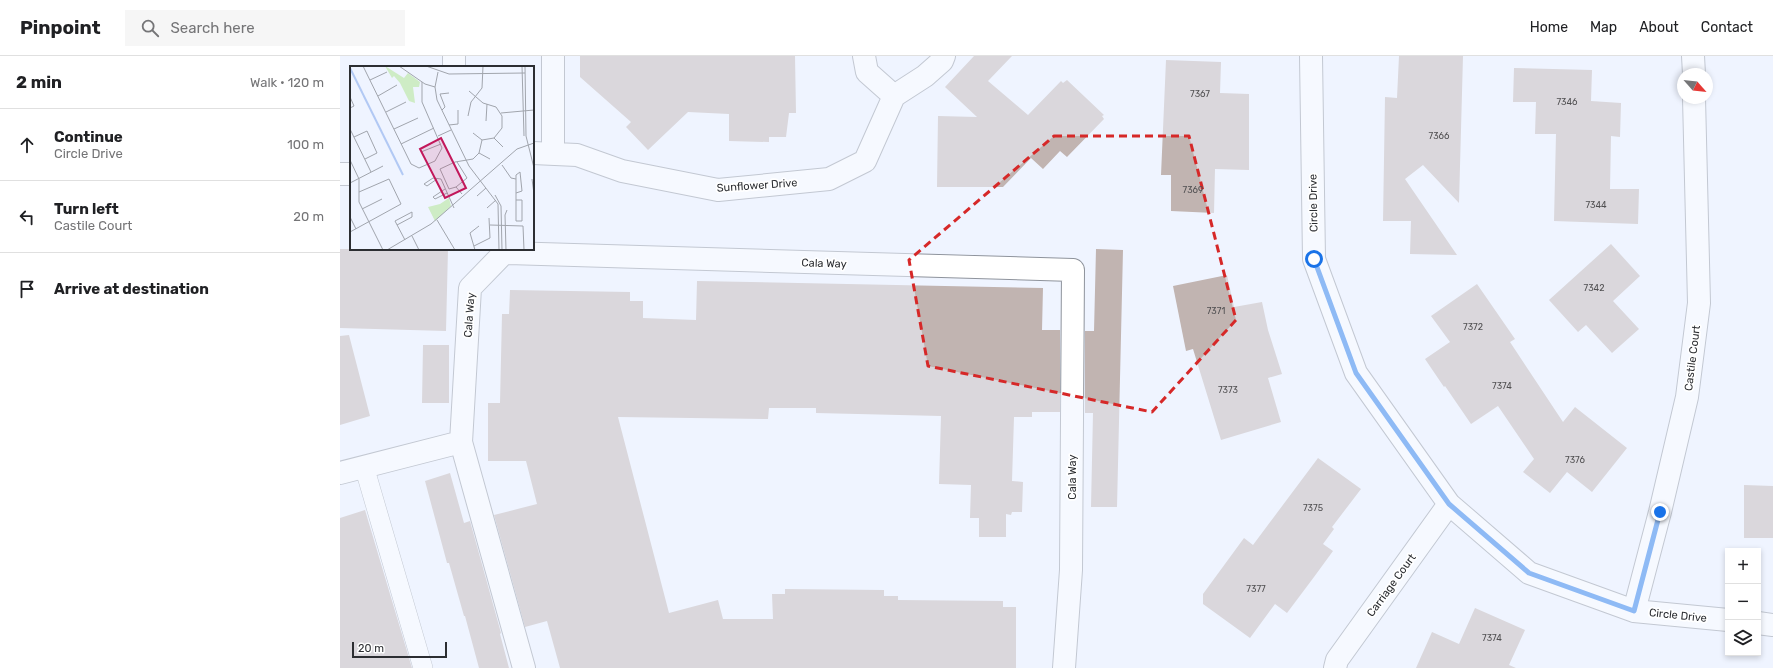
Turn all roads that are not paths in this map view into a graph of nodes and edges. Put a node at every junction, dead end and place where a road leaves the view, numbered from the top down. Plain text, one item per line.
1 (553, 56) edge
2 (864, 56) edge
3 (944, 56) edge
4 (1311, 56) edge
5 (1694, 56) edge
6 (1694, 68) edge
7 (894, 96) junction
8 (1694, 104) edge
9 (543, 154) edge
10 (460, 442) junction
11 (364, 466) junction
12 (340, 473) edge
13 (1449, 504) junction
14 (1634, 611) junction
15 (1725, 620) edge
16 (1761, 623) edge
17 (1773, 625) edge
18 (422, 668) edge
19 (524, 668) edge
20 (1064, 668) edge
21 (1335, 668) edge

1 - 9 street, Sunflower Drive
2 - 7 street
3 - 7 street
4 - 13 street, Circle Drive
5 - 6 street
7 - 9 street, Sunflower Drive
8 - 14 street, Castile Court
10 - 11 street
10 - 19 street
10 - 20 street, Cala Way
11 - 12 street
11 - 18 lane
13 - 14 street, Circle Drive
13 - 21 street, Carriage Court
14 - 15 street, Circle Drive
16 - 17 street

